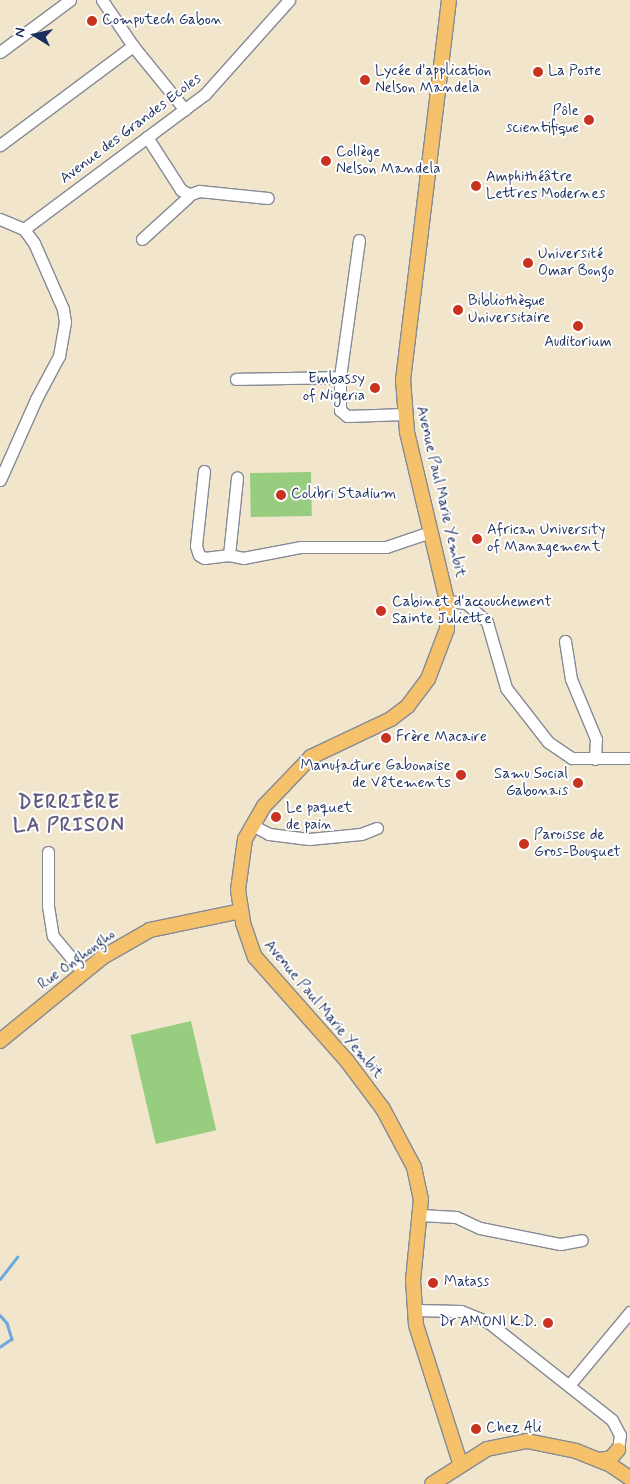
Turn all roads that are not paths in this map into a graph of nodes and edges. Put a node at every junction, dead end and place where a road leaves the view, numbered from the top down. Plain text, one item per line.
1 (70, 0) edge
2 (102, 0) edge
3 (289, 0) edge
4 (449, 0) edge
5 (134, 46) junction
6 (0, 52) edge
7 (185, 110) junction
8 (147, 137) junction
9 (0, 145) edge
10 (189, 194) junction
11 (268, 198) dead end
12 (0, 219) edge
13 (24, 229) junction
14 (142, 239) dead end
15 (358, 240) dead end
16 (340, 377) junction
17 (236, 379) dead end
18 (405, 414) junction
19 (204, 471) dead end
20 (237, 477) dead end
21 (0, 480) edge
22 (430, 532) junction
23 (229, 555) junction
24 (447, 601) junction
25 (565, 641) dead end
26 (630, 758) edge
27 (595, 759) junction
28 (252, 825) junction
29 (377, 828) dead end
30 (48, 852) dead end
31 (241, 911) junction
32 (83, 972) junction
33 (0, 1041) edge
34 (420, 1215) junction
35 (582, 1240) dead end
36 (414, 1310) junction
37 (630, 1312) edge
38 (570, 1384) junction
39 (618, 1450) junction
40 (600, 1460) junction
41 (460, 1463) junction
42 (625, 1474) edge
43 (432, 1484) edge

1 - 6 street
2 - 5 street
3 - 7 street, Avenue des Grandes Ecoles
4 - 18 main road, Avenue Paul Marie Yembit
5 - 7 street
5 - 9 street
7 - 8 street, Avenue des Grandes Ecoles
8 - 10 street
8 - 13 street, Avenue des Grandes Ecoles
10 - 11 street
10 - 14 street
12 - 13 street
13 - 21 street
15 - 16 street
16 - 17 street
16 - 18 street
18 - 22 main road, Avenue Paul Marie Yembit
19 - 23 street
20 - 23 street
22 - 23 street
22 - 24 main road, Avenue Paul Marie Yembit
24 - 27 street
24 - 28 main road, Avenue Paul Marie Yembit
25 - 27 street
26 - 27 street
28 - 29 street
28 - 31 main road, Avenue Paul Marie Yembit
30 - 32 street
31 - 32 main road, Rue Onghongho
31 - 34 main road, Avenue Paul Marie Yembit
32 - 33 main road, Rue Onghongho
34 - 35 street
34 - 36 main road, Avenue Paul Marie Yembit
36 - 38 street
36 - 41 main road, Avenue Paul Marie Yembit
37 - 38 street
38 - 39 street
39 - 40 main road
39 - 42 main road
40 - 41 main road
40 - 42 main road
41 - 43 main road

